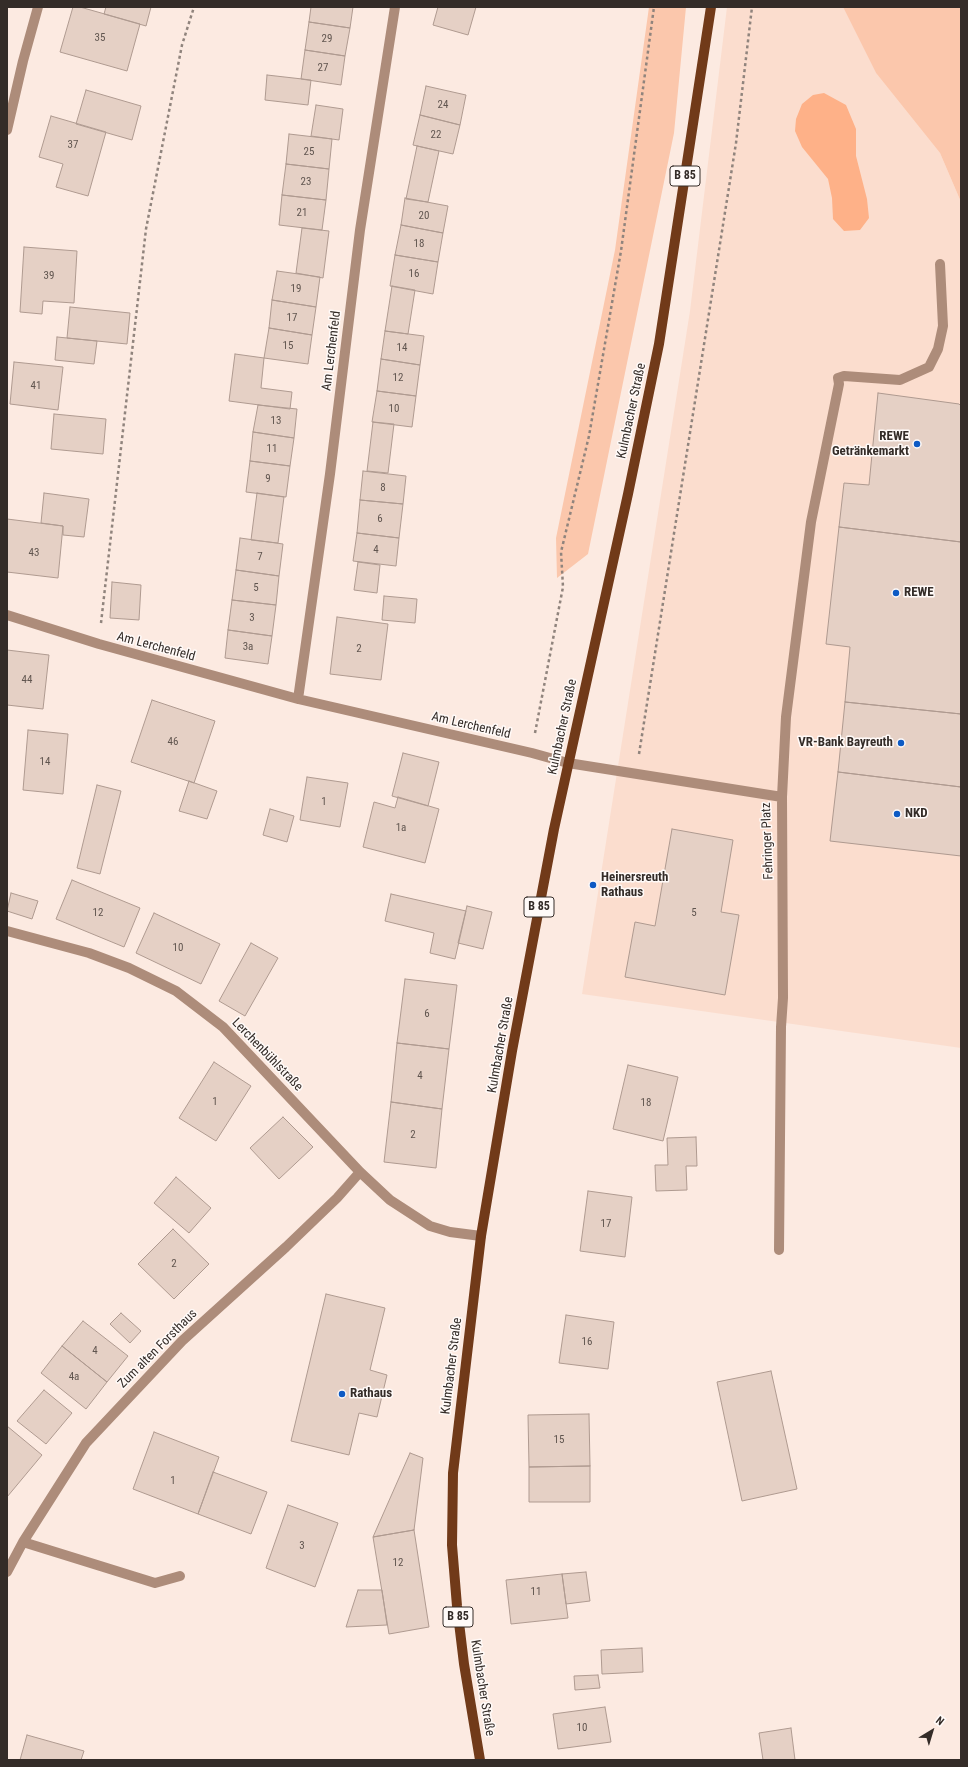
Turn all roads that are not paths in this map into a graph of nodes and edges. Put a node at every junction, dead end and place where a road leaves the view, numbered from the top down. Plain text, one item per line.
1 (38, 7) edge
2 (394, 7) edge
3 (711, 7) edge
4 (7, 130) edge
5 (940, 264) dead end
6 (7, 615) edge
7 (298, 699) junction
8 (568, 762) junction
9 (782, 797) junction
10 (7, 931) edge
11 (360, 1172) junction
12 (481, 1236) junction
13 (779, 1250) dead end
14 (23, 1542) junction
15 (7, 1572) edge
16 (180, 1576) dead end
17 (480, 1760) edge

1 - 4 street
2 - 7 street, Am Lerchenfeld
3 - 8 main road, Kulmbacher Straße / B 85
5 - 9 street
6 - 7 street, Am Lerchenfeld
7 - 8 street, Am Lerchenfeld
8 - 9 street, Fehringer Platz
8 - 12 main road, Kulmbacher Straße / B 85
9 - 13 street, Fehringer Platz
10 - 11 street, Lerchenbühlstraße
11 - 12 street, Lerchenbühlstraße
11 - 14 street, Zum alten Forsthaus
12 - 17 main road, Kulmbacher Straße / B 85
14 - 15 street, Zum alten Forsthaus
14 - 16 street

